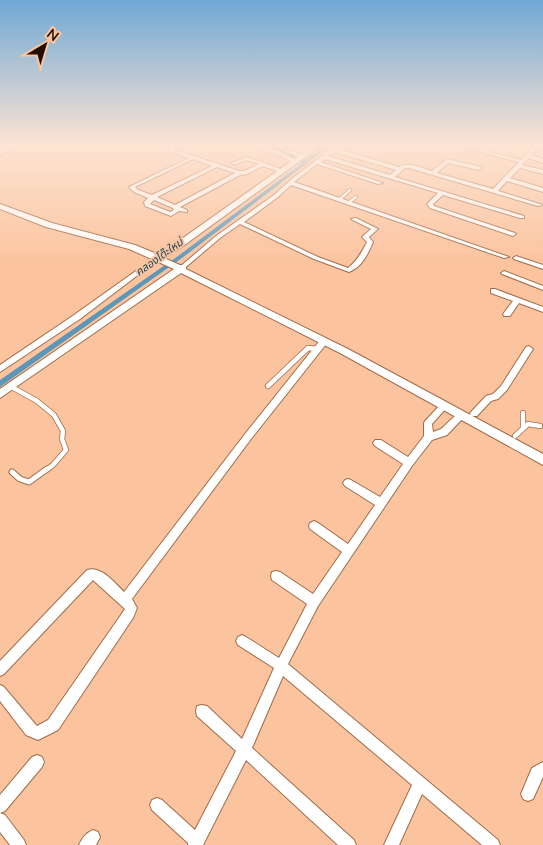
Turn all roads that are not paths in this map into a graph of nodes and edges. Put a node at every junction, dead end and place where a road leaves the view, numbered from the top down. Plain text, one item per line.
1 (135, 184) edge
2 (179, 184) edge
3 (217, 184) edge
4 (264, 184) edge
5 (289, 184) edge
6 (295, 184) edge
7 (416, 184) edge
8 (473, 184) edge
9 (501, 184) edge
10 (524, 184) edge
11 (350, 190) dead end
12 (543, 190) edge
13 (496, 191) junction
14 (442, 192) junction
15 (356, 197) dead end
16 (152, 198) junction
17 (339, 200) junction
18 (0, 201) edge
19 (348, 203) junction
20 (540, 205) dead end
21 (0, 206) edge
22 (175, 207) junction
23 (185, 211) dead end
24 (522, 217) dead end
25 (354, 219) dead end
26 (240, 222) junction
27 (514, 234) dead end
28 (161, 257) junction
29 (506, 257) dead end
30 (516, 258) dead end
31 (180, 267) junction
32 (543, 267) edge
33 (504, 273) dead end
34 (543, 288) edge
35 (493, 291) dead end
36 (517, 301) junction
37 (543, 310) edge
38 (507, 314) dead end
39 (321, 345) junction
40 (529, 349) dead end
41 (0, 369) edge
42 (10, 386) junction
43 (268, 386) dead end
44 (0, 394) edge
45 (445, 405) junction
46 (523, 413) dead end
47 (474, 414) junction
48 (462, 415) junction
49 (540, 426) dead end
50 (523, 427) junction
51 (515, 436) junction
52 (429, 437) junction
53 (378, 443) dead end
54 (543, 452) edge
55 (543, 460) edge
56 (409, 462) junction
57 (12, 472) dead end
58 (348, 483) dead end
59 (382, 504) junction
60 (314, 526) dead end
61 (349, 550) junction
62 (276, 576) dead end
63 (125, 599) junction
64 (314, 602) junction
65 (242, 641) dead end
66 (280, 666) junction
67 (0, 670) edge
68 (0, 691) edge
69 (202, 711) dead end
70 (245, 748) junction
71 (37, 762) dead end
72 (543, 769) edge
73 (420, 783) junction
74 (528, 794) dead end
75 (157, 805) dead end
76 (0, 806) edge
77 (0, 820) edge
78 (196, 843) edge
79 (19, 845) edge
80 (349, 845) edge
81 (391, 845) edge
82 (493, 845) edge

1 - 16 street
2 - 16 street
3 - 22 street
4 - 28 street
5 - 26 street
6 - 17 street
7 - 14 street
8 - 13 street
9 - 13 street
10 - 12 street
11 - 17 lane
13 - 20 street
14 - 24 street
14 - 27 street
15 - 19 lane
16 - 22 street
17 - 19 street
18 - 28 street
19 - 29 street
21 - 28 street
22 - 23 street
25 - 26 street
26 - 31 street
28 - 31 street
28 - 41 street
30 - 32 street
31 - 39 street
31 - 42 street
31 - 47 street
33 - 34 street
35 - 36 street
36 - 37 street
36 - 38 street
39 - 43 lane
39 - 45 street
39 - 63 street
40 - 47 street
42 - 44 street
42 - 57 lane
45 - 48 street
45 - 52 street
46 - 50 lane
47 - 51 street
48 - 52 street
48 - 55 street
49 - 50 lane
50 - 51 lane
51 - 54 street
52 - 56 street
53 - 56 street
56 - 59 street
58 - 59 street
59 - 61 street
60 - 61 street
61 - 64 street
62 - 64 street
63 - 67 street
63 - 68 street
64 - 66 street
65 - 66 street
66 - 70 street
66 - 73 street
69 - 70 street
70 - 78 street
70 - 80 street
71 - 76 street
72 - 74 street
73 - 81 street
73 - 82 street
75 - 78 street
77 - 79 street

